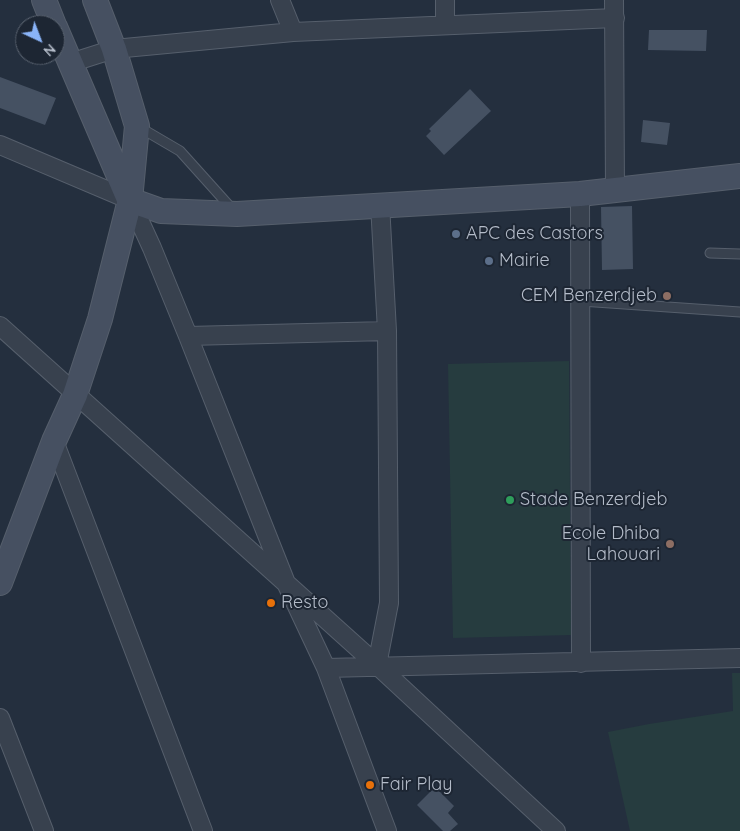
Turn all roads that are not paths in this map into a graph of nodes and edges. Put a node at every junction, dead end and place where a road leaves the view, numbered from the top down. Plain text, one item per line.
1 (44, 0) edge
2 (96, 0) edge
3 (280, 0) edge
4 (445, 0) edge
5 (614, 0) edge
6 (50, 15) edge
7 (615, 18) junction
8 (446, 25) junction
9 (293, 32) junction
10 (114, 48) junction
11 (65, 51) edge
12 (70, 63) junction
13 (136, 126) junction
14 (0, 144) edge
15 (740, 176) edge
16 (614, 191) junction
17 (580, 194) junction
18 (130, 200) junction
19 (380, 204) junction
20 (237, 214) junction
21 (710, 253) dead end
22 (740, 254) edge
23 (581, 301) junction
24 (740, 312) edge
25 (0, 326) edge
26 (387, 331) junction
27 (188, 336) junction
28 (75, 395) junction
29 (54, 441) junction
30 (0, 583) edge
31 (286, 583) junction
32 (740, 658) edge
33 (581, 663) junction
34 (377, 665) junction
35 (326, 668) junction
36 (0, 718) edge
37 (44, 831) edge
38 (204, 831) edge
39 (387, 831) edge
40 (556, 831) edge

1 - 6 main road
2 - 10 main road
3 - 9 street
4 - 8 street
5 - 7 street
7 - 8 street
7 - 16 street
8 - 9 street
9 - 10 street
10 - 12 street
10 - 13 main road
11 - 12 main road
12 - 18 main road
13 - 18 main road
13 - 20 lane
14 - 18 street
15 - 16 main road
16 - 17 main road
17 - 19 main road
17 - 23 street
18 - 20 main road
18 - 27 street
18 - 28 main road
19 - 20 main road
19 - 26 street
21 - 22 lane
23 - 24 lane
23 - 33 street
25 - 28 street
26 - 27 street
26 - 34 street
27 - 31 street
28 - 29 main road
28 - 31 street
29 - 30 main road
29 - 38 street
31 - 34 street
31 - 35 street
32 - 33 street
33 - 34 street
34 - 35 street
34 - 40 street
35 - 39 street
36 - 37 street

